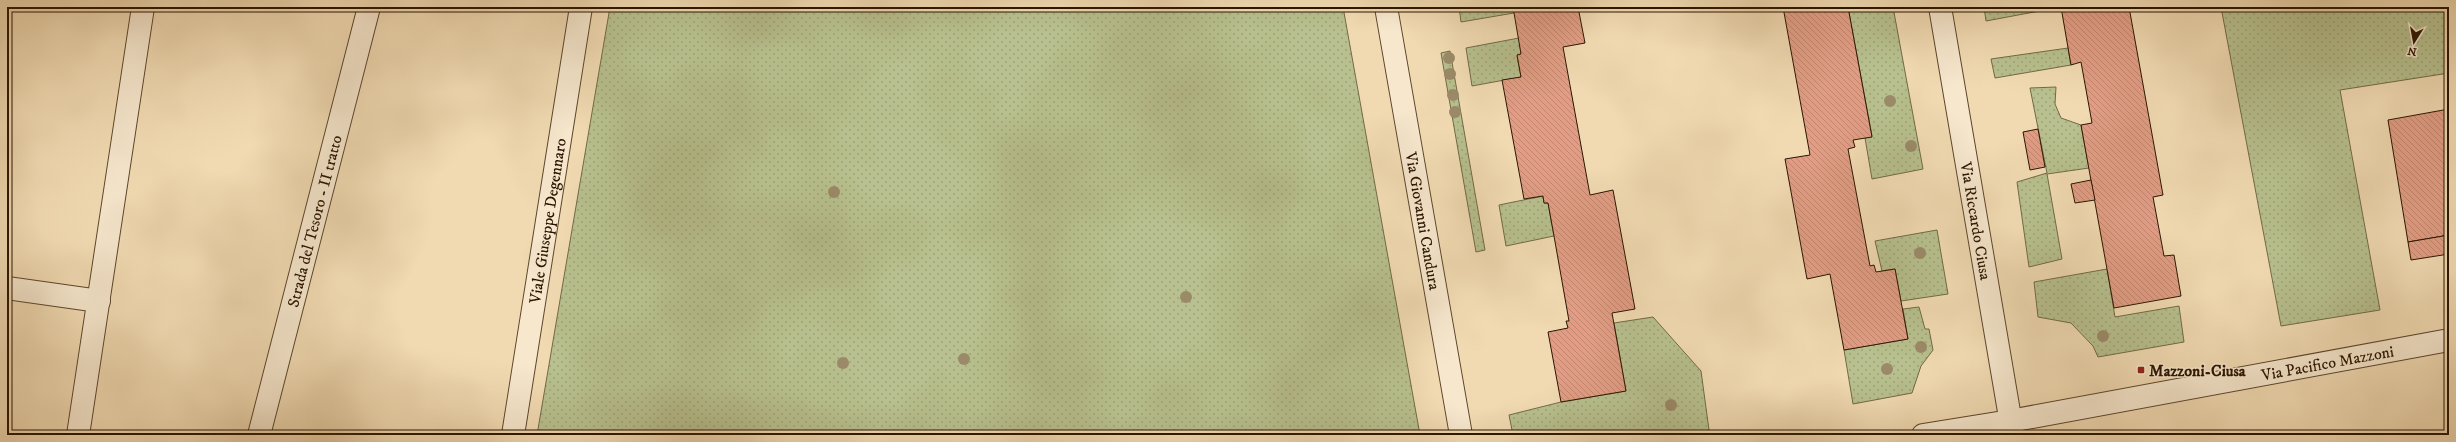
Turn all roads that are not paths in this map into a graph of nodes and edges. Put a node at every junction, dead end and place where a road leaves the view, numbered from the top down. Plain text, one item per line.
1 (143, 7) edge
2 (369, 7) edge
3 (581, 7) edge
4 (1386, 7) edge
5 (1940, 7) edge
6 (7, 288) edge
7 (99, 301) junction
8 (2449, 340) edge
9 (2012, 428) edge
10 (78, 435) edge
11 (259, 435) edge
12 (513, 435) edge
13 (1462, 435) edge
14 (1923, 435) edge

1 - 7 street
2 - 11 street, Strada del Tesoro - II tratto
3 - 12 street, Viale Giuseppe Degennaro
4 - 13 street, Via Giovanni Candura
5 - 9 street, Via Riccardo Ciusa
6 - 7 street
7 - 10 street
8 - 9 street, Via Pacifico Mazzoni
9 - 14 street, Via Pacifico Mazzoni

